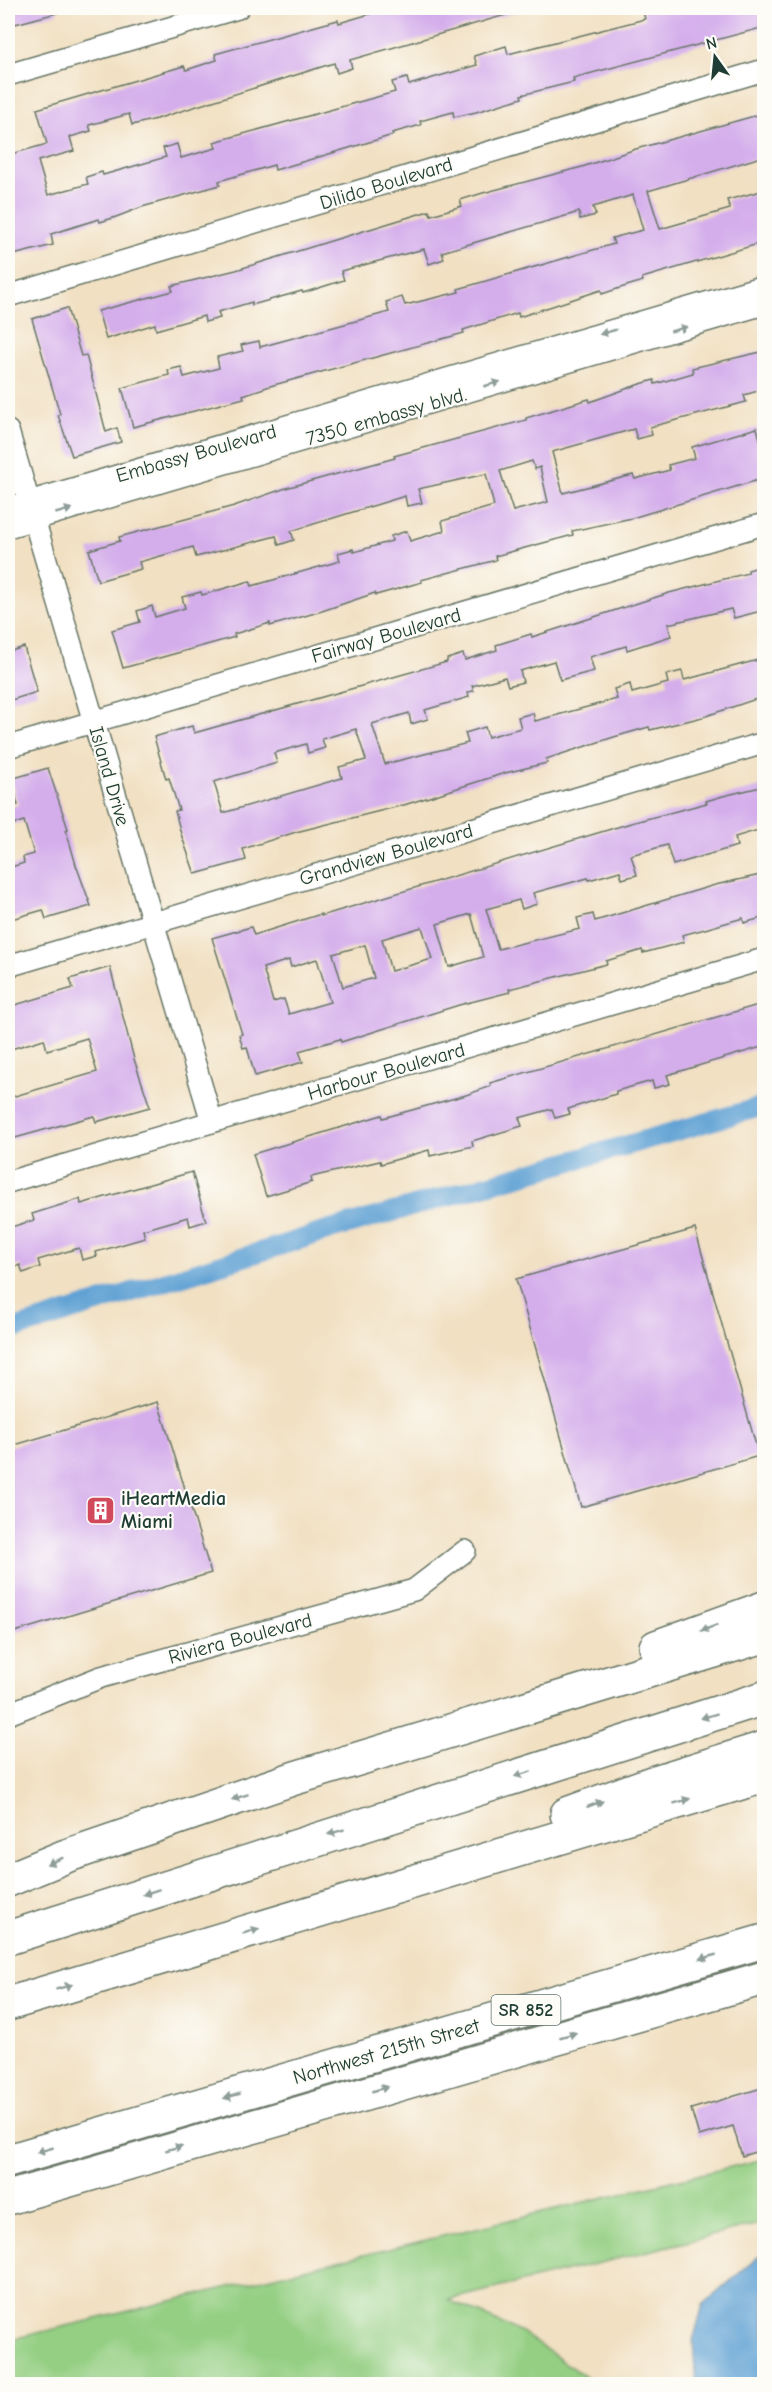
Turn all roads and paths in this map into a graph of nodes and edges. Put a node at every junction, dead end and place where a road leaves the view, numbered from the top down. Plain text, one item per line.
1 (238, 8) edge
2 (765, 70) edge
3 (8, 75) edge
4 (765, 285) edge
5 (8, 296) edge
6 (765, 304) edge
7 (8, 431) edge
8 (8, 508) edge
9 (31, 511) junction
10 (765, 524) edge
11 (8, 527) edge
12 (94, 721) junction
13 (765, 743) edge
14 (8, 747) edge
15 (153, 923) junction
16 (765, 959) edge
17 (8, 966) edge
18 (212, 1122) junction
19 (8, 1182) edge
20 (465, 1551) dead end
21 (765, 1608) edge
22 (765, 1636) edge
23 (765, 1698) edge
24 (8, 1714) edge
25 (765, 1748) edge
26 (765, 1776) edge
27 (295, 1778) junction
28 (8, 1880) edge
29 (305, 1915) junction
30 (8, 1938) edge
31 (765, 1941) edge
32 (765, 1977) edge
33 (8, 2004) edge
34 (149, 2120) junction
35 (8, 2161) edge
36 (98, 2171) junction
37 (8, 2198) edge

1 - 3 street
2 - 5 street, Dilido Boulevard
4 -> 9 street, Embassy Boulevard
9 -> 6 street, 7350 embassy blvd.
7 - 9 street, Island Drive
8 - 9 street, Embassy Boulevard
9 - 11 street, 7350 embassy blvd.
9 - 12 street, Island Drive
10 - 12 street, Fairway Boulevard
12 - 14 street, Fairway Boulevard
12 - 15 street, Island Drive
13 - 15 street, Grandview Boulevard
15 - 17 street, Grandview Boulevard
15 - 18 street, Island Drive
16 - 18 street, Harbour Boulevard
18 - 19 street, Harbour Boulevard
20 - 24 street, Riviera Boulevard
21 -> 27 main road
22 - 27 main road
23 -> 30 main road
29 -> 25 main road
29 -> 26 main road
27 -> 28 main road
33 -> 29 main road
31 -> 34 main road, Northwest 215th Street / SR 852
36 -> 32 main road, Northwest 215th Street / SR 852
34 -> 35 main road, Northwest 215th Street / SR 852
34 - 36 main road
36 - 37 main road, Northwest 215th Street / SR 852

